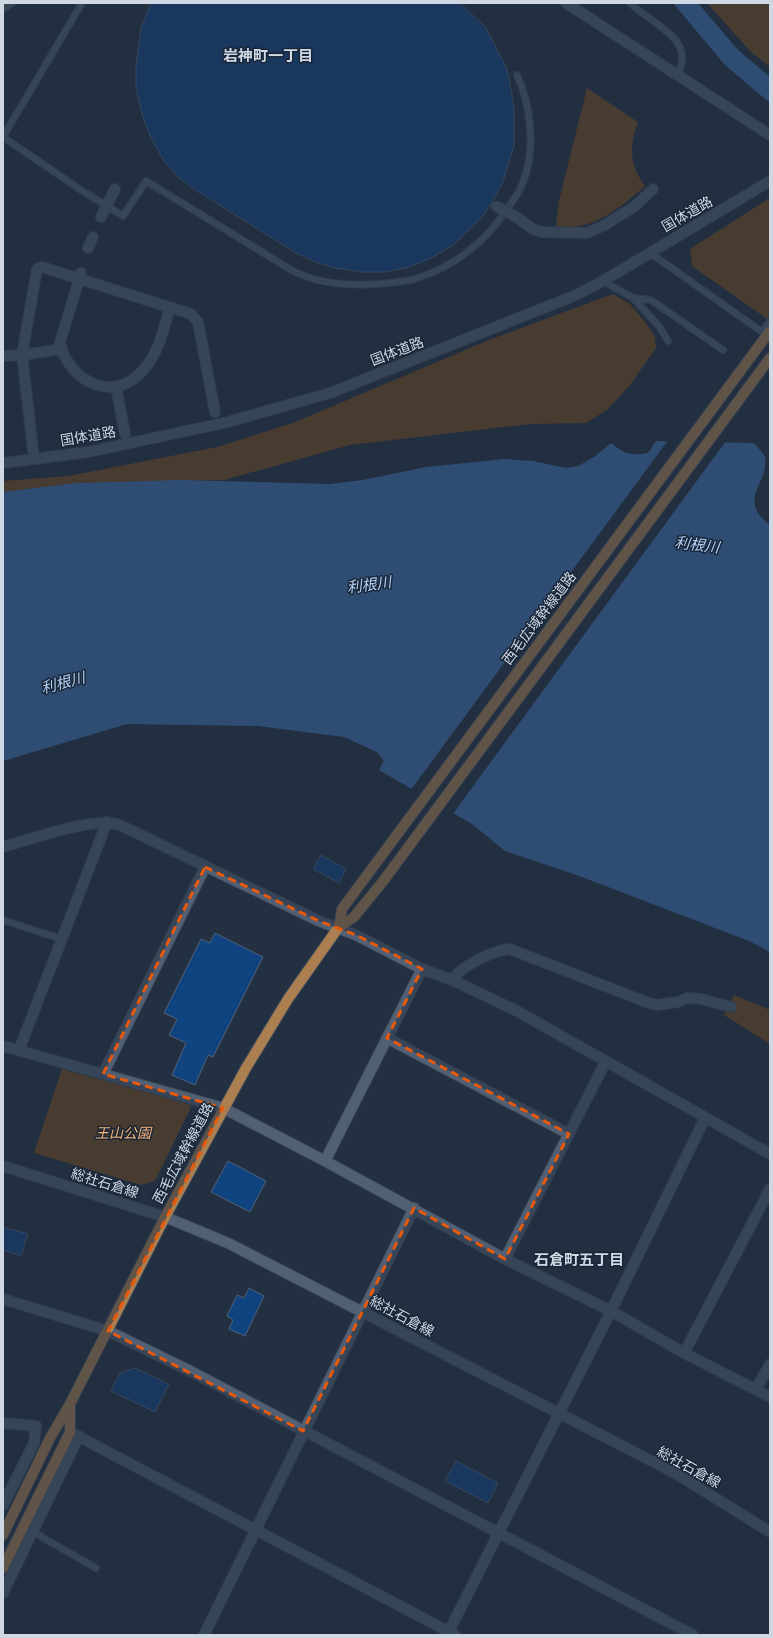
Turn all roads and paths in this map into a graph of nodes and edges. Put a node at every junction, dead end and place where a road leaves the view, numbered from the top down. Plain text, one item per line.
1 (12, 3) edge
2 (82, 3) edge
3 (566, 3) edge
4 (630, 3) edge
5 (3, 9) edge
6 (518, 75) dead end
7 (677, 75) junction
8 (770, 135) edge
9 (3, 137) edge
10 (770, 181) edge
11 (653, 188) dead end
12 (115, 190) dead end
13 (105, 206) junction
14 (496, 206) dead end
15 (101, 217) dead end
16 (92, 237) dead end
17 (88, 248) dead end
18 (649, 252) junction
19 (80, 276) junction
20 (603, 281) junction
21 (633, 298) junction
22 (170, 307) junction
23 (770, 321) edge
24 (770, 330) edge
25 (668, 340) dead end
26 (62, 349) junction
27 (723, 350) dead end
28 (22, 355) junction
29 (3, 356) edge
30 (770, 358) edge
31 (116, 386) junction
32 (215, 412) dead end
33 (125, 434) dead end
34 (33, 450) dead end
35 (3, 463) edge
36 (107, 822) junction
37 (3, 847) edge
38 (205, 867) junction
39 (3, 920) edge
40 (338, 927) junction
41 (62, 939) junction
42 (422, 969) junction
43 (452, 980) junction
44 (731, 1007) dead end
45 (387, 1038) junction
46 (3, 1046) edge
47 (19, 1050) junction
48 (606, 1061) junction
49 (103, 1074) junction
50 (223, 1108) junction
51 (705, 1118) junction
52 (568, 1134) junction
53 (770, 1154) edge
54 (325, 1161) junction
55 (3, 1166) edge
56 (770, 1190) edge
57 (414, 1208) junction
58 (164, 1217) junction
59 (505, 1259) junction
60 (3, 1300) edge
61 (362, 1311) junction
62 (610, 1311) junction
63 (108, 1330) junction
64 (684, 1352) junction
65 (770, 1364) edge
66 (756, 1390) junction
67 (770, 1397) edge
68 (70, 1404) junction
69 (558, 1413) junction
70 (3, 1422) edge
71 (303, 1431) junction
72 (75, 1434) junction
73 (3, 1505) edge
74 (256, 1530) junction
75 (34, 1532) junction
76 (770, 1532) edge
77 (498, 1534) junction
78 (3, 1535) edge
79 (3, 1568) edge
80 (96, 1568) dead end
81 (3, 1593) edge
82 (450, 1634) edge
83 (204, 1635) edge
84 (692, 1635) edge

1 - 5 lane
2 - 9 lane
3 - 7 street
4 - 7 lane
6 - 13 lane
7 - 8 street
9 - 13 lane
10 - 18 street, 国体道路
11 - 14 street, bridge
12 - 13 street
13 - 15 street
16 - 17 street
18 - 20 street, 国体道路
18 - 23 lane
19 - 22 street
19 - 26 street
19 - 28 street
20 - 21 lane
20 - 35 street, 国体道路
21 - 25 lane
21 - 27 lane
22 - 31 street
22 - 32 street
24 - 40 main road, 西毛広域幹線道路
26 - 28 street
26 - 31 street
28 - 29 street
28 - 34 street
30 - 40 main road, 西毛広域幹線道路
31 - 33 street
36 - 37 street
36 - 38 street
36 - 41 street
38 - 40 street
38 - 49 street
39 - 41 lane
40 - 42 street
40 - 50 main road, 西毛広域幹線道路
41 - 47 street
42 - 43 street
42 - 45 street
43 - 44 street
43 - 48 street
45 - 52 street
45 - 54 street
46 - 47 street
47 - 49 street
48 - 51 street
48 - 52 street
49 - 50 street
50 - 54 street
50 - 58 main road, 西毛広域幹線道路
51 - 53 street
51 - 62 street
52 - 59 street
54 - 57 street
55 - 58 street, 総社石倉線
56 - 64 street
57 - 59 street
57 - 61 street
58 - 61 street, 総社石倉線
58 - 63 main road, 西毛広域幹線道路
59 - 62 street
60 - 63 street
61 - 69 street, 総社石倉線
61 - 71 street
62 - 64 street
62 - 69 street
63 - 68 main road, 西毛広域幹線道路
63 - 71 street
64 - 66 street
65 - 66 street
66 - 67 street
68 - 72 main road, 西毛広域幹線道路
68 - 78 main road, 西毛広域幹線道路
69 - 76 street, 総社石倉線
69 - 77 street
70 - 73 street
71 - 74 street
71 - 77 street
72 - 74 street
72 - 75 street
72 - 79 main road, 西毛広域幹線道路
74 - 82 street
74 - 83 street
75 - 80 lane
75 - 81 street
77 - 82 street
77 - 84 street

